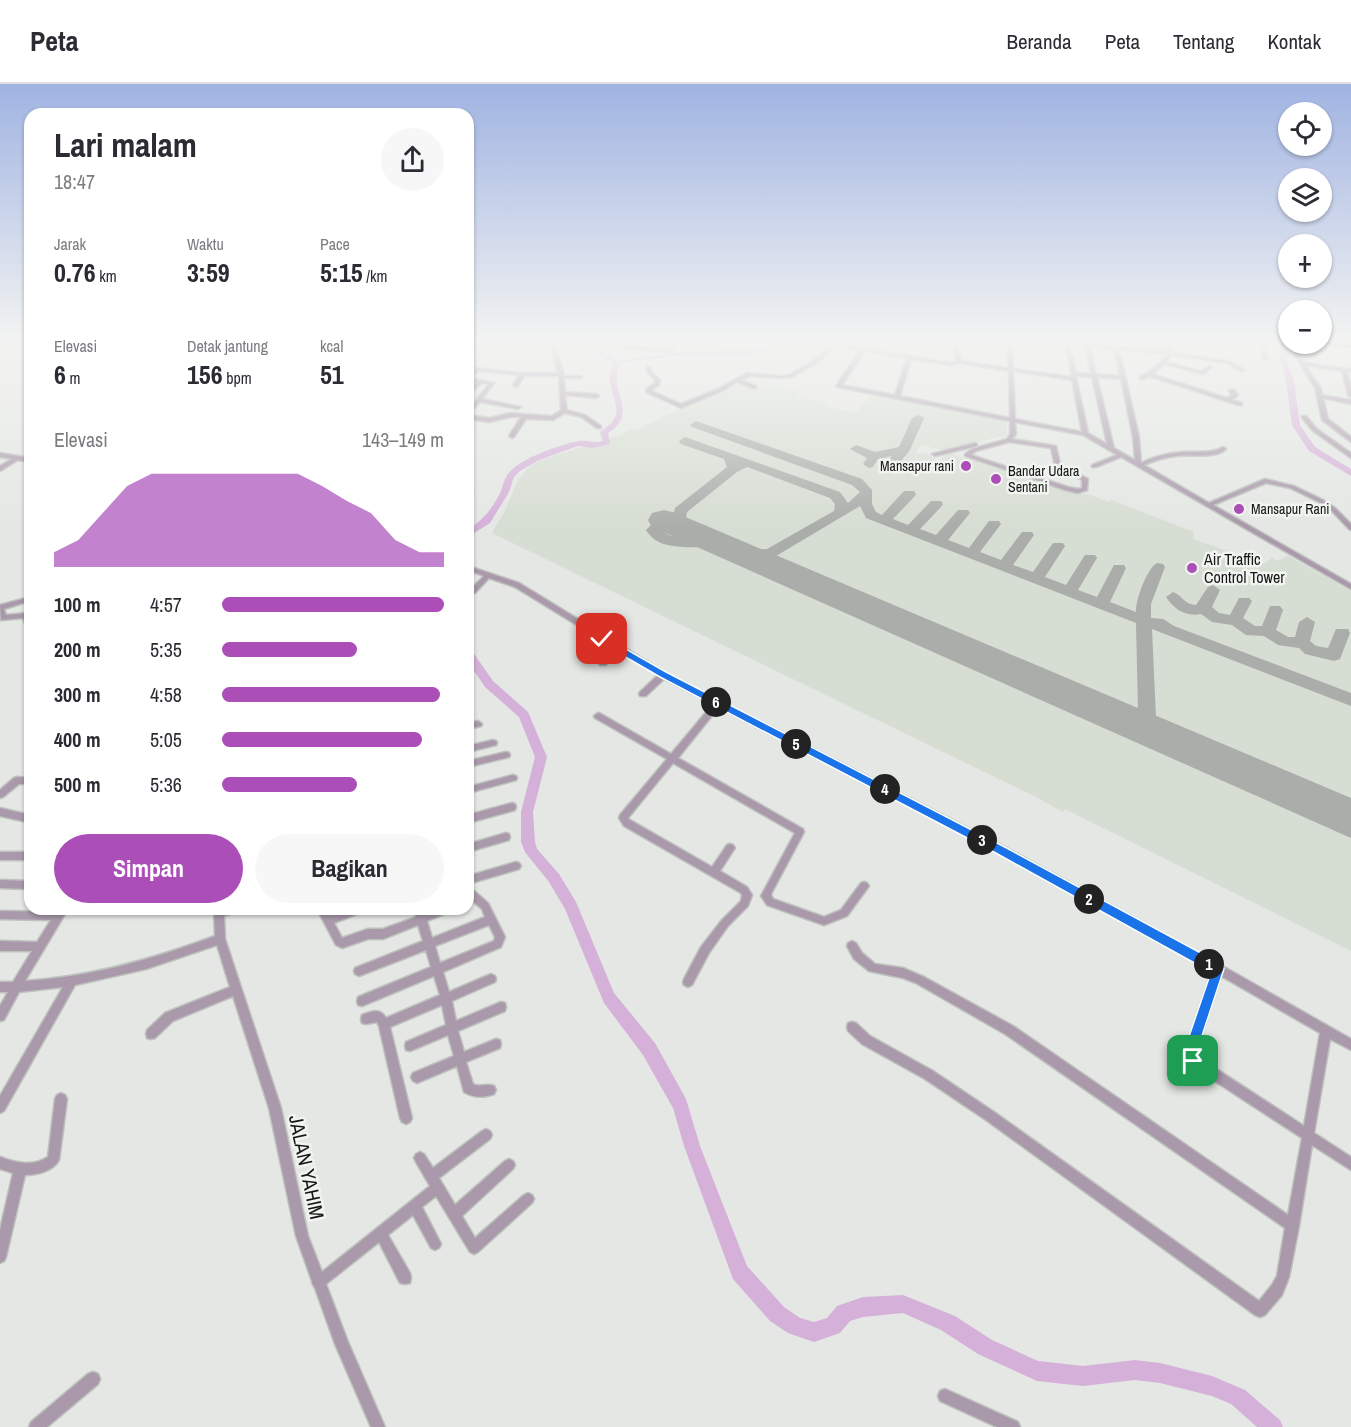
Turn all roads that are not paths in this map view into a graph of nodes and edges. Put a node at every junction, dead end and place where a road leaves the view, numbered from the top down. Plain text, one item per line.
1 (490, 402) edge
2 (563, 402) edge
3 (670, 402) edge
4 (689, 402) edge
5 (918, 402) edge
6 (1012, 402) edge
7 (1079, 402) edge
8 (1100, 402) edge
9 (1127, 402) edge
10 (1233, 402) edge
11 (1322, 402) edge
12 (1240, 404) dead end
13 (518, 406) dead end
14 (564, 411) junction
15 (528, 416) junction
16 (474, 417) edge
17 (1304, 417) dead end
18 (1013, 418) junction
19 (599, 427) dead end
20 (1341, 433) junction
21 (1085, 434) junction
22 (512, 436) dead end
23 (1322, 436) junction
24 (1011, 437) junction
25 (1351, 440) edge
26 (1111, 449) junction
27 (1223, 449) dead end
28 (935, 454) dead end
29 (0, 455) edge
30 (1121, 455) junction
31 (1350, 455) edge
32 (24, 457) edge
33 (24, 457) edge
34 (1139, 465) junction
35 (1095, 466) dead end
36 (0, 469) edge
37 (1209, 505) junction
38 (1351, 528) edge
39 (474, 570) edge
40 (488, 575) junction
41 (1351, 587) edge
42 (474, 590) edge
43 (24, 601) edge
44 (0, 608) edge
45 (24, 615) edge
46 (2, 619) edge
47 (614, 647) junction
48 (603, 663) dead end
49 (663, 675) junction
50 (643, 694) dead end
51 (718, 703) junction
52 (598, 716) dead end
53 (478, 724) dead end
54 (474, 725) edge
55 (494, 743) dead end
56 (474, 748) edge
57 (506, 755) dead end
58 (671, 759) junction
59 (474, 763) edge
60 (513, 778) dead end
61 (24, 781) edge
62 (474, 788) edge
63 (0, 795) edge
64 (512, 807) dead end
65 (0, 812) edge
66 (24, 817) edge
67 (474, 817) edge
68 (506, 837) dead end
69 (474, 846) edge
70 (730, 848) dead end
71 (0, 856) edge
72 (24, 856) edge
73 (516, 866) dead end
74 (714, 872) junction
75 (474, 878) edge
76 (0, 884) edge
77 (24, 885) edge
78 (864, 886) dead end
79 (474, 896) edge
80 (24, 914) edge
81 (0, 915) edge
82 (59, 915) edge
83 (219, 915) edge
84 (325, 915) edge
85 (344, 915) edge
86 (417, 915) edge
87 (419, 915) edge
88 (492, 919) junction
89 (328, 921) junction
90 (220, 939) junction
91 (430, 943) junction
92 (0, 946) edge
93 (852, 946) dead end
94 (39, 947) junction
95 (1218, 969) junction
96 (437, 970) junction
97 (359, 971) dead end
98 (491, 980) dead end
99 (70, 982) junction
100 (688, 982) dead end
101 (0, 987) edge
102 (16, 987) junction
103 (235, 990) junction
104 (446, 998) junction
105 (362, 1001) dead end
106 (501, 1007) dead end
107 (0, 1016) edge
108 (366, 1019) dead end
109 (384, 1024) junction
110 (852, 1027) dead end
111 (452, 1029) junction
112 (1326, 1032) junction
113 (151, 1034) dead end
114 (495, 1044) dead end
115 (1351, 1045) edge
116 (410, 1046) dead end
117 (461, 1059) junction
118 (417, 1077) dead end
119 (490, 1090) dead end
120 (61, 1099) dead end
121 (0, 1107) edge
122 (406, 1119) dead end
123 (486, 1135) dead end
124 (1306, 1137) junction
125 (420, 1158) dead end
126 (0, 1163) edge
127 (1351, 1164) edge
128 (509, 1166) dead end
129 (20, 1170) junction
130 (434, 1183) junction
131 (528, 1199) dead end
132 (415, 1206) junction
133 (453, 1215) junction
134 (1293, 1226) junction
135 (381, 1234) junction
136 (435, 1244) dead end
137 (0, 1257) edge
138 (405, 1278) dead end
139 (318, 1283) junction
140 (93, 1379) dead end
141 (945, 1396) dead end
142 (36, 1427) edge
143 (378, 1427) edge
144 (1013, 1427) edge

1 - 13 street
2 - 14 street
3 - 4 street
5 - 18 street
6 - 18 street
7 - 21 street
8 - 26 street
9 - 34 street
10 - 12 street
11 - 20 street
14 - 15 street
14 - 19 street
15 - 16 street
15 - 22 street
17 - 23 street
18 - 21 street
18 - 24 street
20 - 23 street
20 - 25 street
21 - 26 street
23 - 31 street
24 - 24 street
24 - 28 street
26 - 30 street
27 - 34 street
29 - 32 street
30 - 34 street
30 - 35 street
33 - 36 street
34 - 37 street
37 - 38 street
37 - 41 street
39 - 40 street
40 - 42 street
40 - 47 street
43 - 44 street
44 - 46 street
45 - 46 street
47 - 48 street
47 - 49 street
49 - 50 street
49 - 51 street
51 - 58 street
51 - 95 street
52 - 58 street
53 - 54 street
55 - 56 street
57 - 59 street
58 - 74 street
58 - 78 street
60 - 62 street
61 - 63 street
64 - 67 street
65 - 66 street
68 - 69 street
70 - 74 street
71 - 72 street
73 - 75 street
74 - 100 street
76 - 77 street
79 - 88 street
80 - 81 street
82 - 94 street
83 - 90 street, JALAN YAHIM
84 - 89 street
85 - 89 street
86 - 89 street
87 - 91 street
88 - 91 street
88 - 96 street
90 - 99 street
90 - 103 street, JALAN YAHIM
91 - 96 street
91 - 97 street
92 - 94 street
93 - 134 street
94 - 102 street
95 - 112 street
95 - 124 street
96 - 104 street
96 - 105 street
98 - 104 street
99 - 102 street
99 - 121 street
101 - 102 street
102 - 107 street
103 - 113 street
103 - 139 street, JALAN YAHIM
104 - 109 street
104 - 111 street
106 - 111 street
108 - 109 street
109 - 122 street
110 - 134 street
111 - 116 street
111 - 117 street
112 - 115 street
112 - 124 street
114 - 117 street
117 - 118 street
117 - 119 street
120 - 129 street
123 - 130 street
124 - 127 street
124 - 134 street
125 - 130 street
126 - 129 street
128 - 133 street
129 - 137 street
130 - 132 street
130 - 133 street
131 - 133 street
132 - 135 street
132 - 136 street
135 - 138 street
135 - 139 street
139 - 143 street, JALAN YAHIM
140 - 142 street
141 - 144 street

